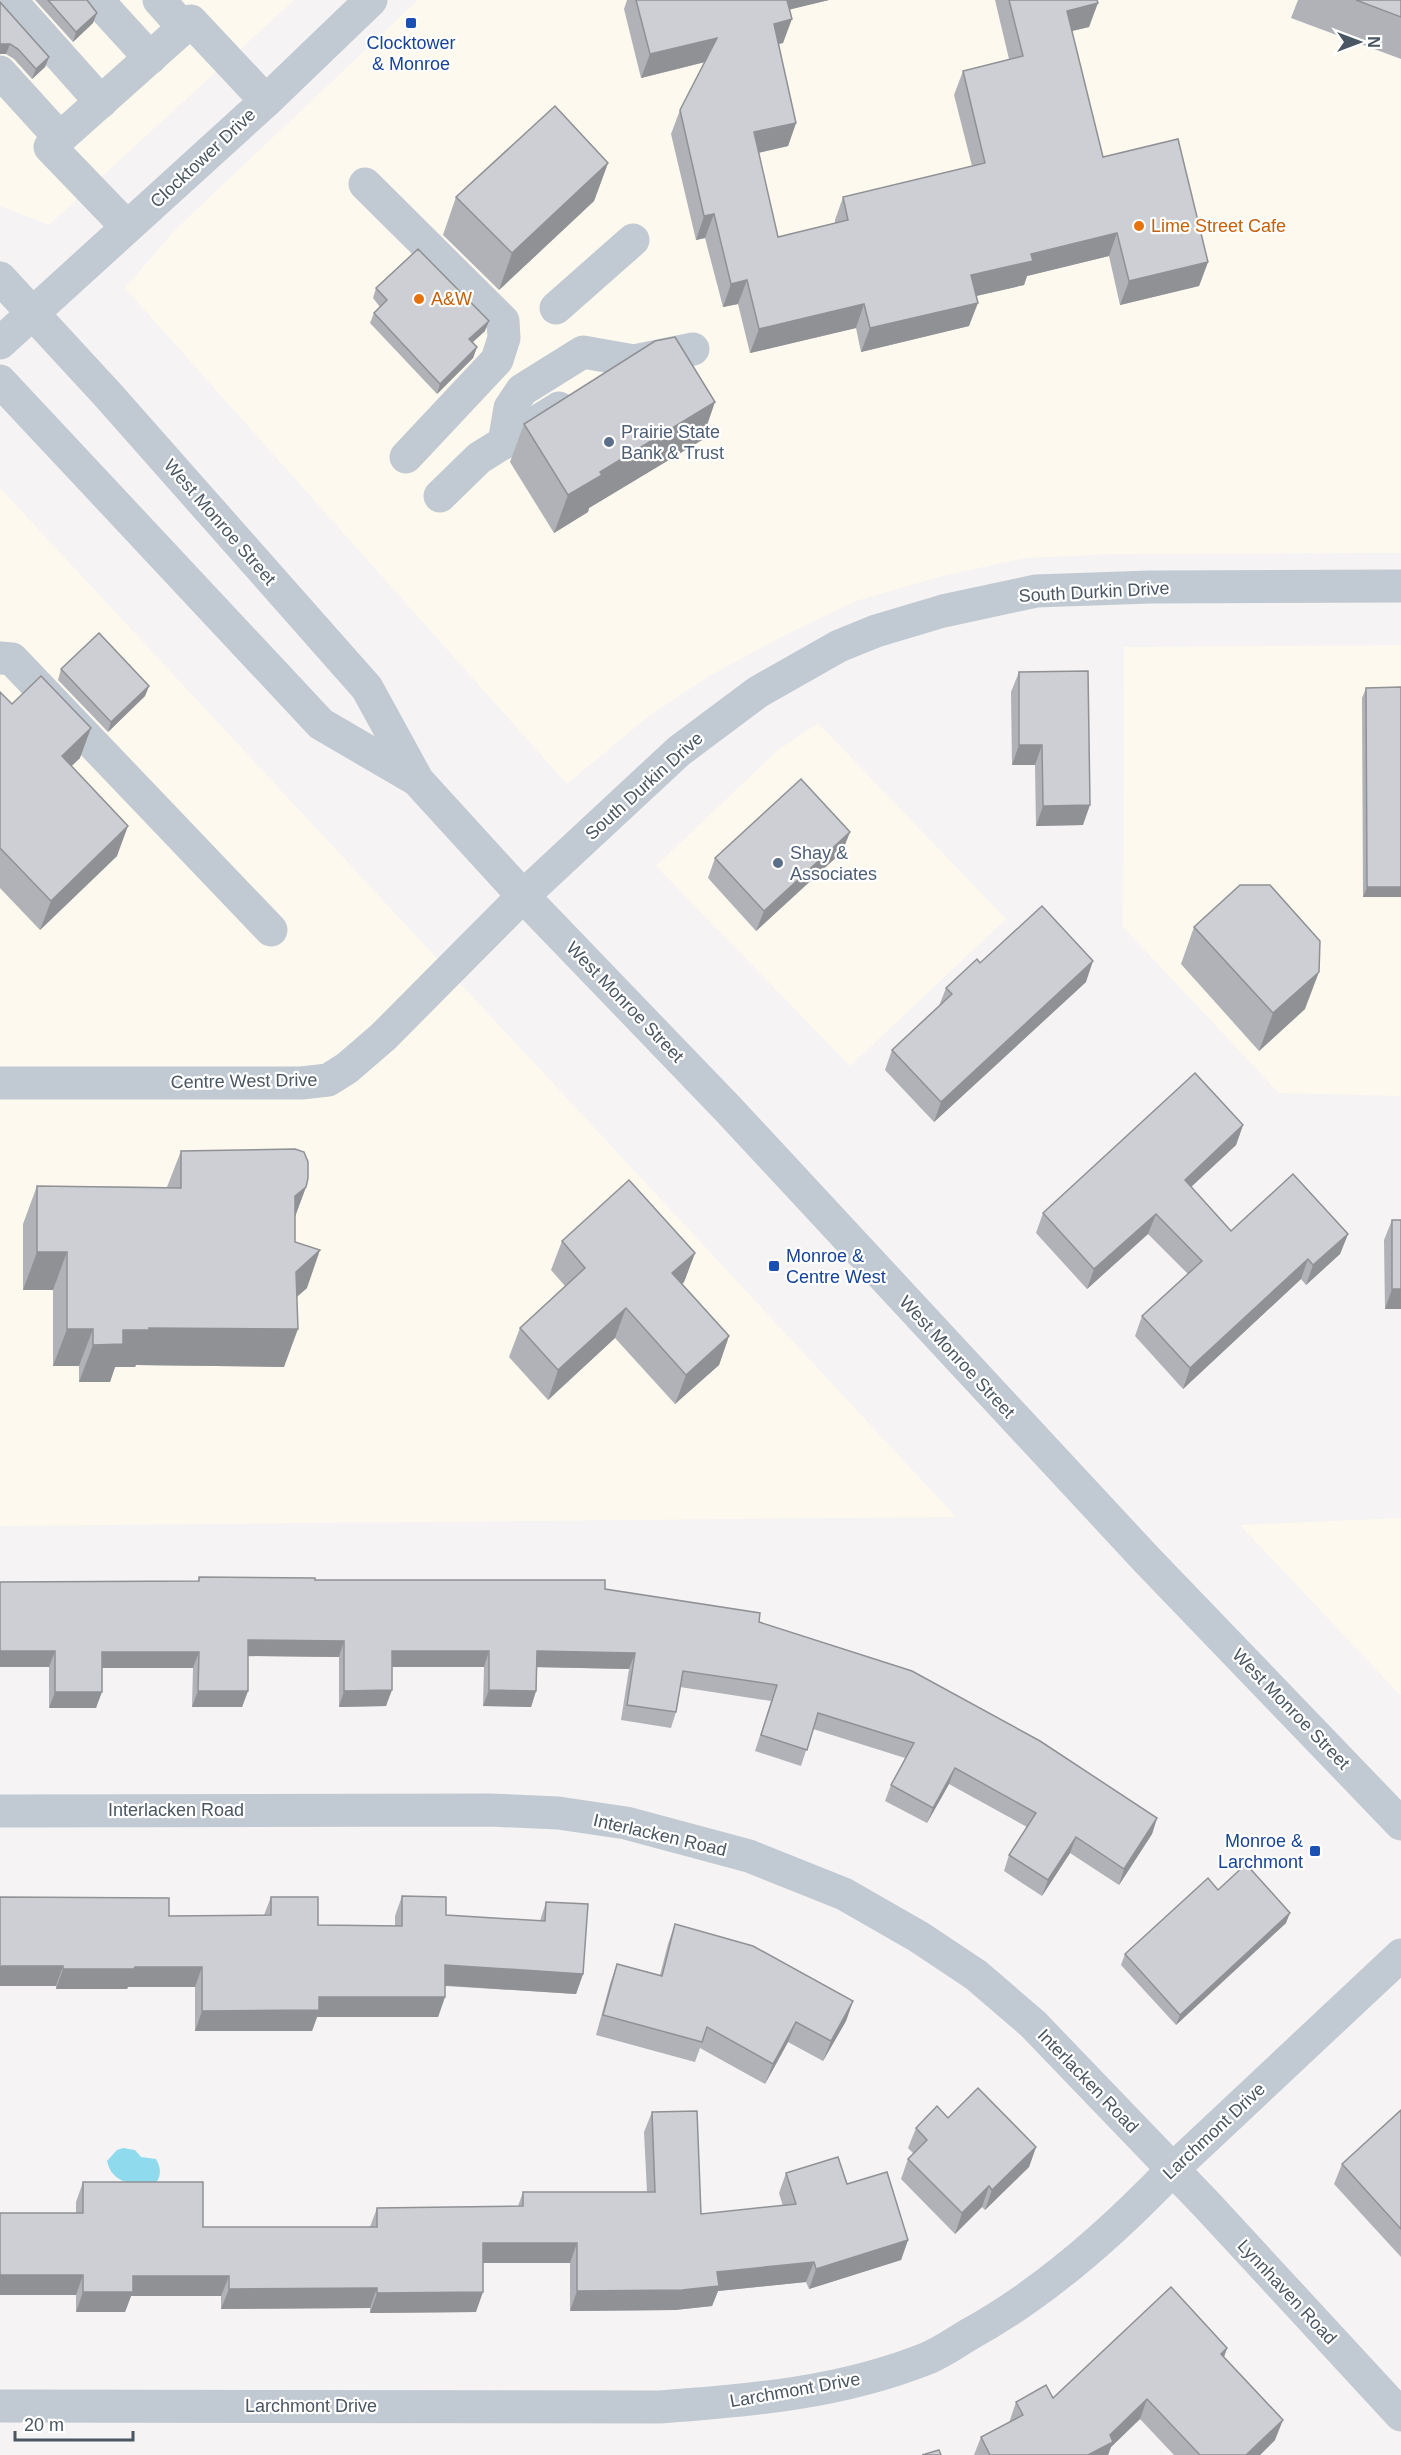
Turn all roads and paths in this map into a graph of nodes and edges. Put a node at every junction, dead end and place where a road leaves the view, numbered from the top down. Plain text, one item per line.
1 (10, 0) edge
2 (97, 0) edge
3 (159, 0) edge
4 (371, 0) edge
5 (184, 28) junction
6 (150, 58) junction
7 (0, 72) edge
8 (266, 101) junction
9 (101, 102) junction
10 (60, 138) junction
11 (366, 184) dead end
12 (127, 228) junction
13 (633, 240) dead end
14 (0, 278) edge
15 (556, 308) dead end
16 (33, 314) junction
17 (0, 343) edge
18 (693, 349) dead end
19 (634, 362) junction
20 (0, 381) edge
21 (504, 443) junction
22 (406, 457) dead end
23 (441, 496) dead end
24 (1401, 586) edge
25 (0, 657) edge
26 (418, 781) junction
27 (523, 896) junction
28 (271, 930) dead end
29 (0, 1083) edge
30 (0, 1811) edge
31 (1401, 1824) edge
32 (1401, 1955) edge
33 (1173, 2169) junction
34 (0, 2406) edge
35 (1401, 2415) edge

1 - 9 street
2 - 6 street
3 - 5 street
4 - 8 street, Clocktower Drive
5 - 6 street
5 - 8 street
6 - 9 street
7 - 10 street
8 - 12 street, Clocktower Drive
9 - 10 street
10 - 12 street
11 - 22 street
12 - 16 street, Clocktower Drive
13 - 15 street
14 - 16 street, West Monroe Street
16 - 17 street, Clocktower Drive
16 - 26 street, West Monroe Street
18 - 19 street
19 - 21 street
19 - 21 street
20 - 26 street, West Monroe Street
21 - 23 street
24 - 27 street, South Durkin Drive
25 - 28 street
26 - 27 street, West Monroe Street
27 - 29 street, Centre West Drive
27 - 31 street, West Monroe Street
30 - 33 street, Interlacken Road
32 - 33 street, Larchmont Drive
33 - 34 street, Larchmont Drive
33 - 35 street, Lynnhaven Road

